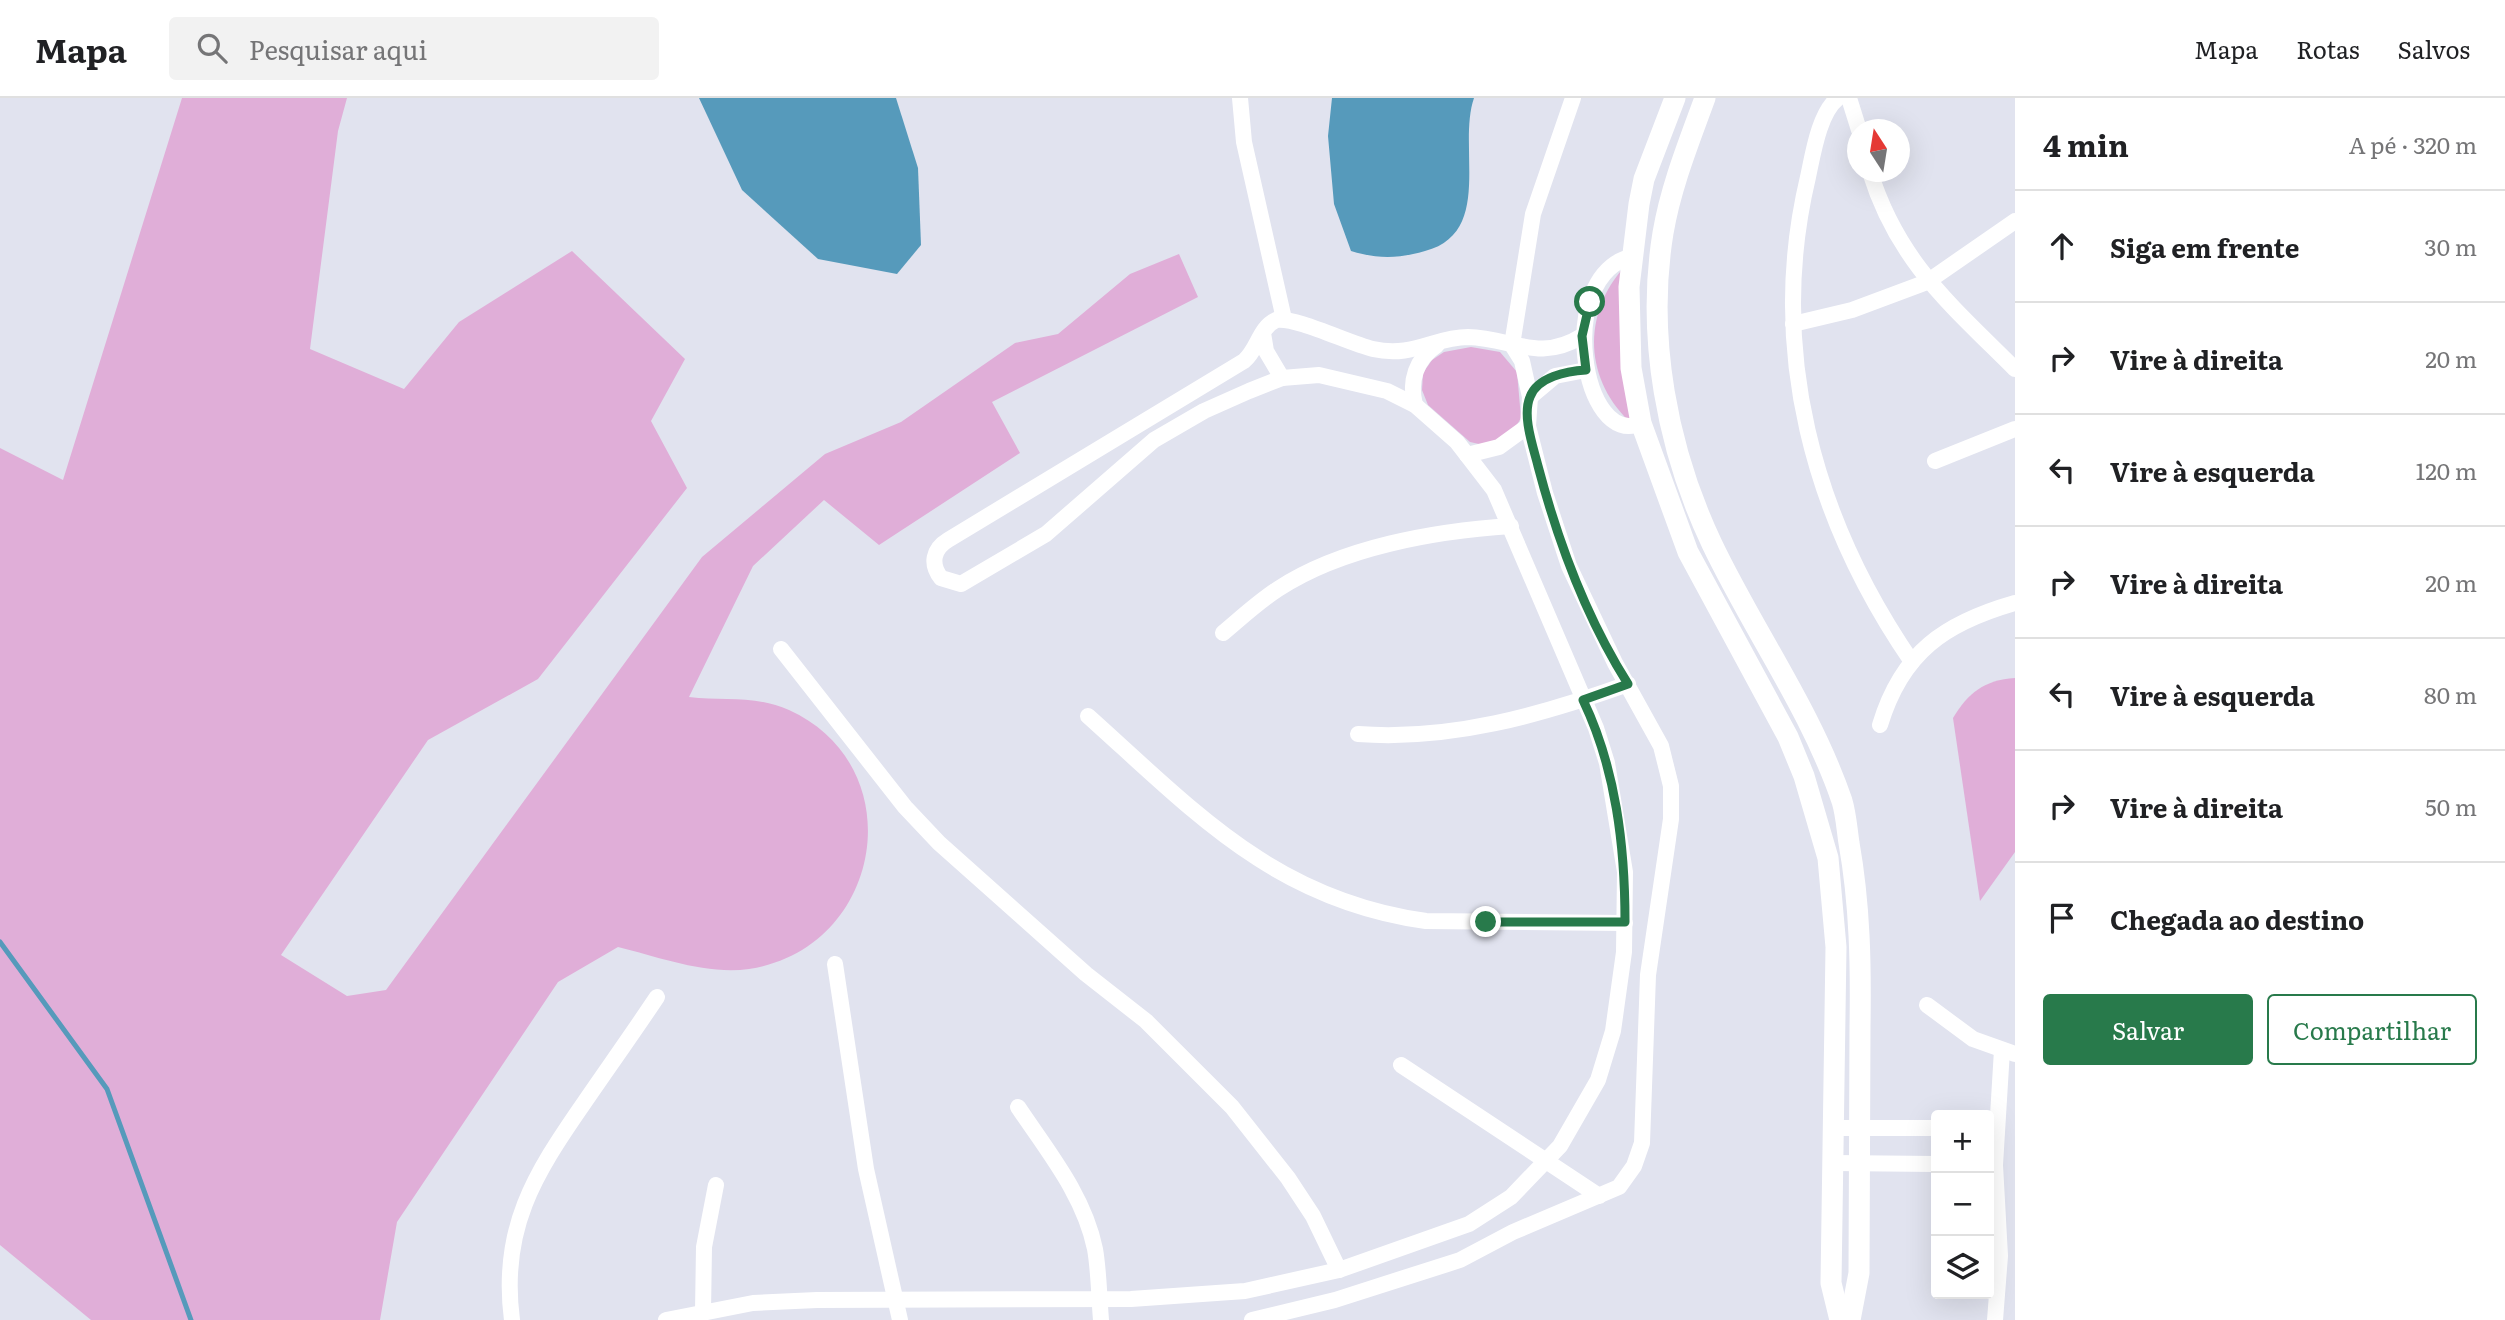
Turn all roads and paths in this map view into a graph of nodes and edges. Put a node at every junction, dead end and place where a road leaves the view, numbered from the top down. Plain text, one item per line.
1 (1240, 98) edge
2 (1573, 98) edge
3 (1675, 98) edge
4 (1705, 98) edge
5 (1838, 98) edge
6 (1849, 98) edge
7 (1856, 119) edge
8 (1874, 182) edge
9 (2015, 221) edge
10 (1633, 256) junction
11 (1658, 273) junction
12 (1927, 282) junction
13 (1284, 319) junction
14 (1793, 324) junction
15 (1263, 330) junction
16 (1582, 336) junction
17 (1439, 344) junction
18 (1513, 345) junction
19 (2015, 369) edge
20 (1586, 370) junction
21 (1282, 378) junction
22 (1530, 397) junction
23 (1666, 403) junction
24 (1415, 405) junction
25 (1641, 423) junction
26 (1528, 426) junction
27 (2015, 429) edge
28 (1467, 455) junction
29 (1935, 461) dead end
30 (1511, 526) junction
31 (2015, 603) edge
32 (1223, 633) dead end
33 (781, 649) dead end
34 (1912, 662) junction
35 (1628, 684) junction
36 (1583, 700) junction
37 (1088, 716) dead end
38 (1880, 725) dead end
39 (1358, 734) dead end
40 (1625, 922) junction
41 (835, 964) dead end
42 (657, 998) dead end
43 (1927, 1005) dead end
44 (2009, 1052) edge
45 (1401, 1065) dead end
46 (1017, 1107) dead end
47 (1994, 1122) edge
48 (1834, 1128) junction
49 (1860, 1128) junction
50 (1931, 1128) edge
51 (1547, 1163) junction
52 (1833, 1163) junction
53 (1860, 1163) junction
54 (1931, 1164) edge
55 (1993, 1173) edge
56 (716, 1185) dead end
57 (1600, 1196) junction
58 (2007, 1256) edge
59 (1339, 1270) junction
60 (1099, 1297) junction
61 (894, 1301) junction
62 (703, 1312) junction
63 (512, 1320) edge
64 (666, 1320) edge
65 (900, 1320) edge
66 (1101, 1320) edge
67 (1252, 1320) edge
68 (1840, 1320) edge
69 (1850, 1320) edge
70 (1995, 1320) edge

1 - 13 street
2 - 18 street
3 - 10 street
4 - 11 street
5 - 14 street
6 - 7 street
8 - 12 street
9 - 12 street
10 - 11 street
10 - 16 street
10 - 25 street
11 - 23 street
12 - 14 street
12 - 19 street
13 - 15 street
13 - 17 street
14 - 34 street
15 - 21 street
15 - 21 street
16 - 18 street
16 - 20 street
17 - 18 street
17 - 24 street
18 - 22 street
20 - 22 street
20 - 25 street
21 - 24 street
22 - 26 street
23 - 25 street
23 - 49 street
24 - 28 street
25 - 48 street
26 - 28 street
26 - 35 street
27 - 29 street
28 - 30 street
30 - 32 street
30 - 36 street
31 - 34 street
33 - 59 street
34 - 38 street
35 - 36 street
35 - 57 street
36 - 39 street
36 - 40 street
37 - 40 street
40 - 51 street
41 - 61 street
42 - 63 street
43 - 44 street
44 - 47 street
45 - 51 street
46 - 60 street
48 - 49 street
48 - 52 street
49 - 50 street
49 - 53 street
51 - 57 street
51 - 59 street
52 - 53 street
52 - 68 street
53 - 54 street
53 - 69 street
55 - 58 street
56 - 62 street
57 - 67 street
58 - 70 street
59 - 60 street
60 - 61 street
60 - 66 street
61 - 62 street
61 - 65 street
62 - 64 street

